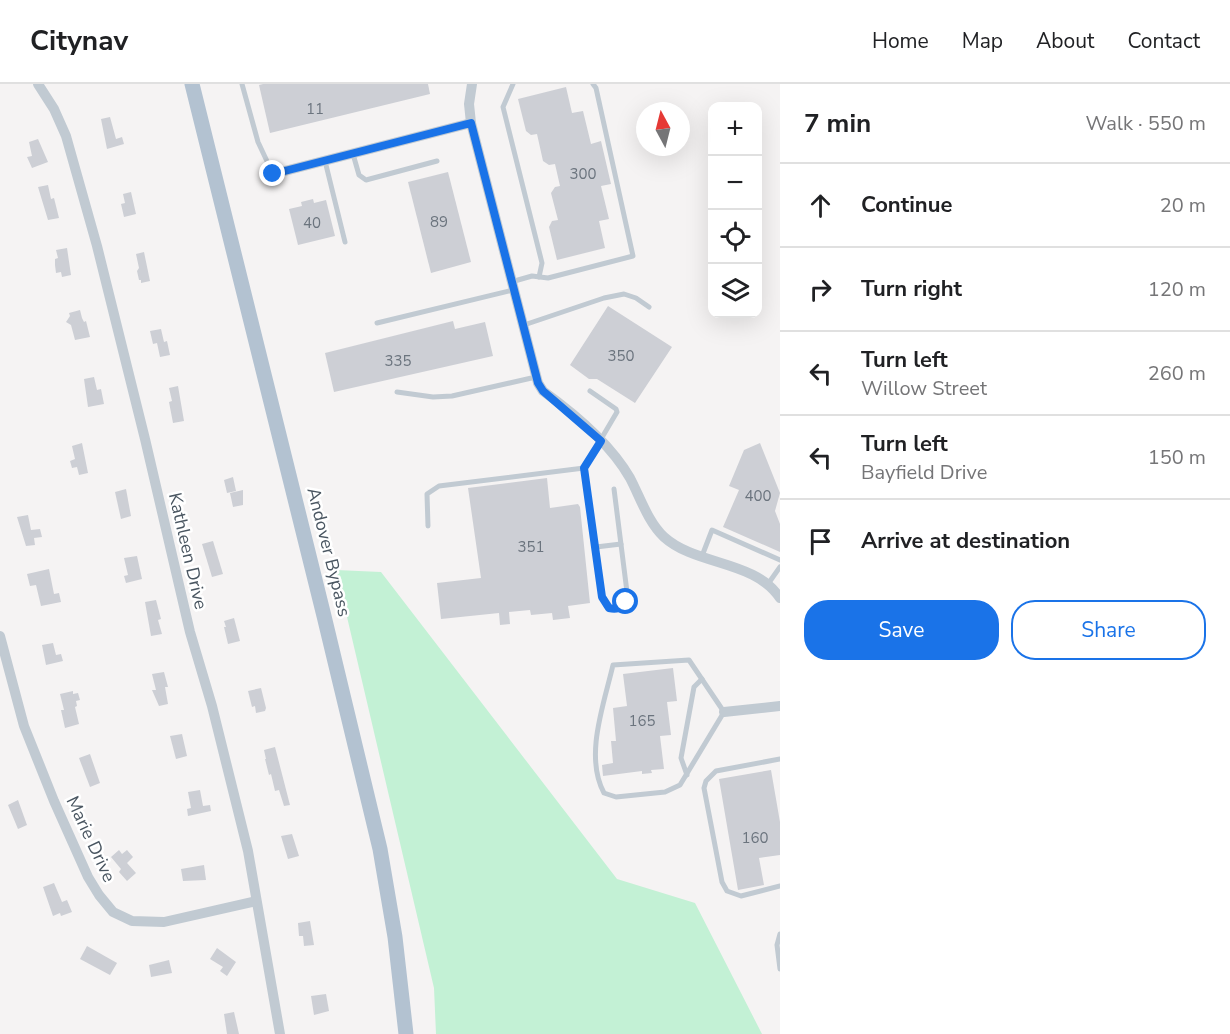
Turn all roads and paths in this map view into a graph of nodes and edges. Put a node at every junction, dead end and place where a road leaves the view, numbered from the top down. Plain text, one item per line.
1 (38, 84) edge
2 (192, 84) edge
3 (242, 84) edge
4 (472, 84) edge
5 (513, 84) edge
6 (593, 84) edge
7 (471, 123) junction
8 (353, 154) junction
9 (326, 161) junction
10 (437, 161) dead end
11 (273, 174) joint
12 (345, 242) dead end
13 (539, 277) junction
14 (512, 286) junction
15 (649, 307) dead end
16 (377, 323) dead end
17 (522, 326) junction
18 (536, 377) junction
19 (590, 391) dead end
20 (397, 392) dead end
21 (601, 441) junction
22 (584, 468) junction
23 (614, 489) dead end
24 (428, 526) dead end
25 (621, 544) junction
26 (596, 547) junction
27 (702, 556) junction
28 (780, 560) edge
29 (780, 567) edge
30 (767, 585) junction
31 (780, 598) edge
32 (0, 636) edge
33 (702, 679) junction
34 (780, 706) edge
35 (724, 712) junction
36 (780, 759) edge
37 (687, 774) junction
38 (780, 886) edge
39 (256, 901) junction
40 (780, 933) edge
41 (780, 969) edge
42 (280, 1034) edge
43 (406, 1034) edge

1 - 39 street, Kathleen Drive
2 - 43 main road, Andover Bypass
3 - 11 lane
4 - 7 street
5 - 13 lane
6 - 13 lane
7 - 8 street
7 - 14 street
8 - 9 street
8 - 10 lane
9 - 11 street
9 - 12 lane
13 - 14 lane
14 - 16 lane
14 - 17 street
15 - 17 lane
17 - 18 street
18 - 20 lane
18 - 21 street
19 - 21 lane
21 - 22 lane
21 - 27 street
22 - 24 lane
22 - 26 lane
23 - 25 lane
25 - 26 lane
25 - 26 lane
27 - 28 lane
27 - 30 street
29 - 30 lane
30 - 31 street
32 - 39 street, Marie Drive
33 - 35 lane
33 - 37 lane
33 - 37 lane
34 - 35 street
35 - 37 lane
36 - 38 lane
39 - 42 street, Kathleen Drive
40 - 41 lane

